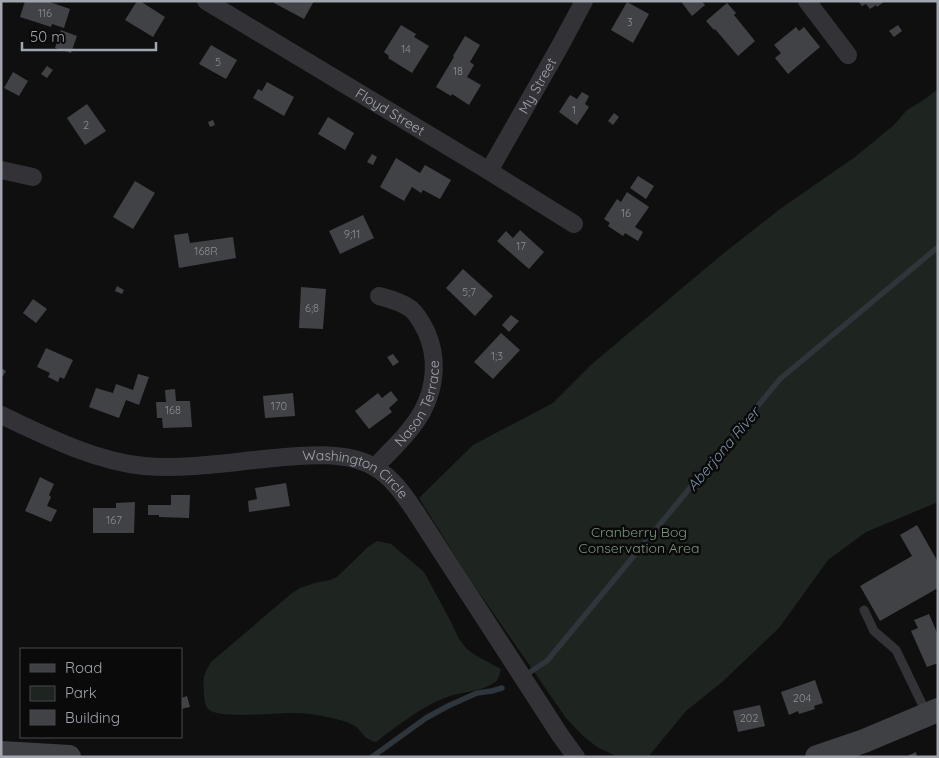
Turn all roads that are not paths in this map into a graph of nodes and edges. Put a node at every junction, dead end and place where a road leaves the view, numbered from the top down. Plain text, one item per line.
1 (206, 1) edge
2 (584, 1) edge
3 (807, 1) edge
4 (848, 55) dead end
5 (1, 170) edge
6 (489, 171) junction
7 (33, 177) dead end
8 (574, 224) dead end
9 (379, 296) dead end
10 (1, 414) edge
11 (375, 467) junction
12 (864, 610) dead end
13 (933, 712) edge
14 (1, 753) edge
15 (69, 757) edge
16 (576, 757) edge
17 (817, 757) edge

1 - 6 street, Floyd Street
2 - 6 street, My Street
3 - 4 street
5 - 7 street
6 - 8 street, Floyd Street
9 - 11 street, Nason Terrace
10 - 11 street, Washington Circle
11 - 16 street, Washington Circle
12 - 13 lane
13 - 17 main road
14 - 15 main road

